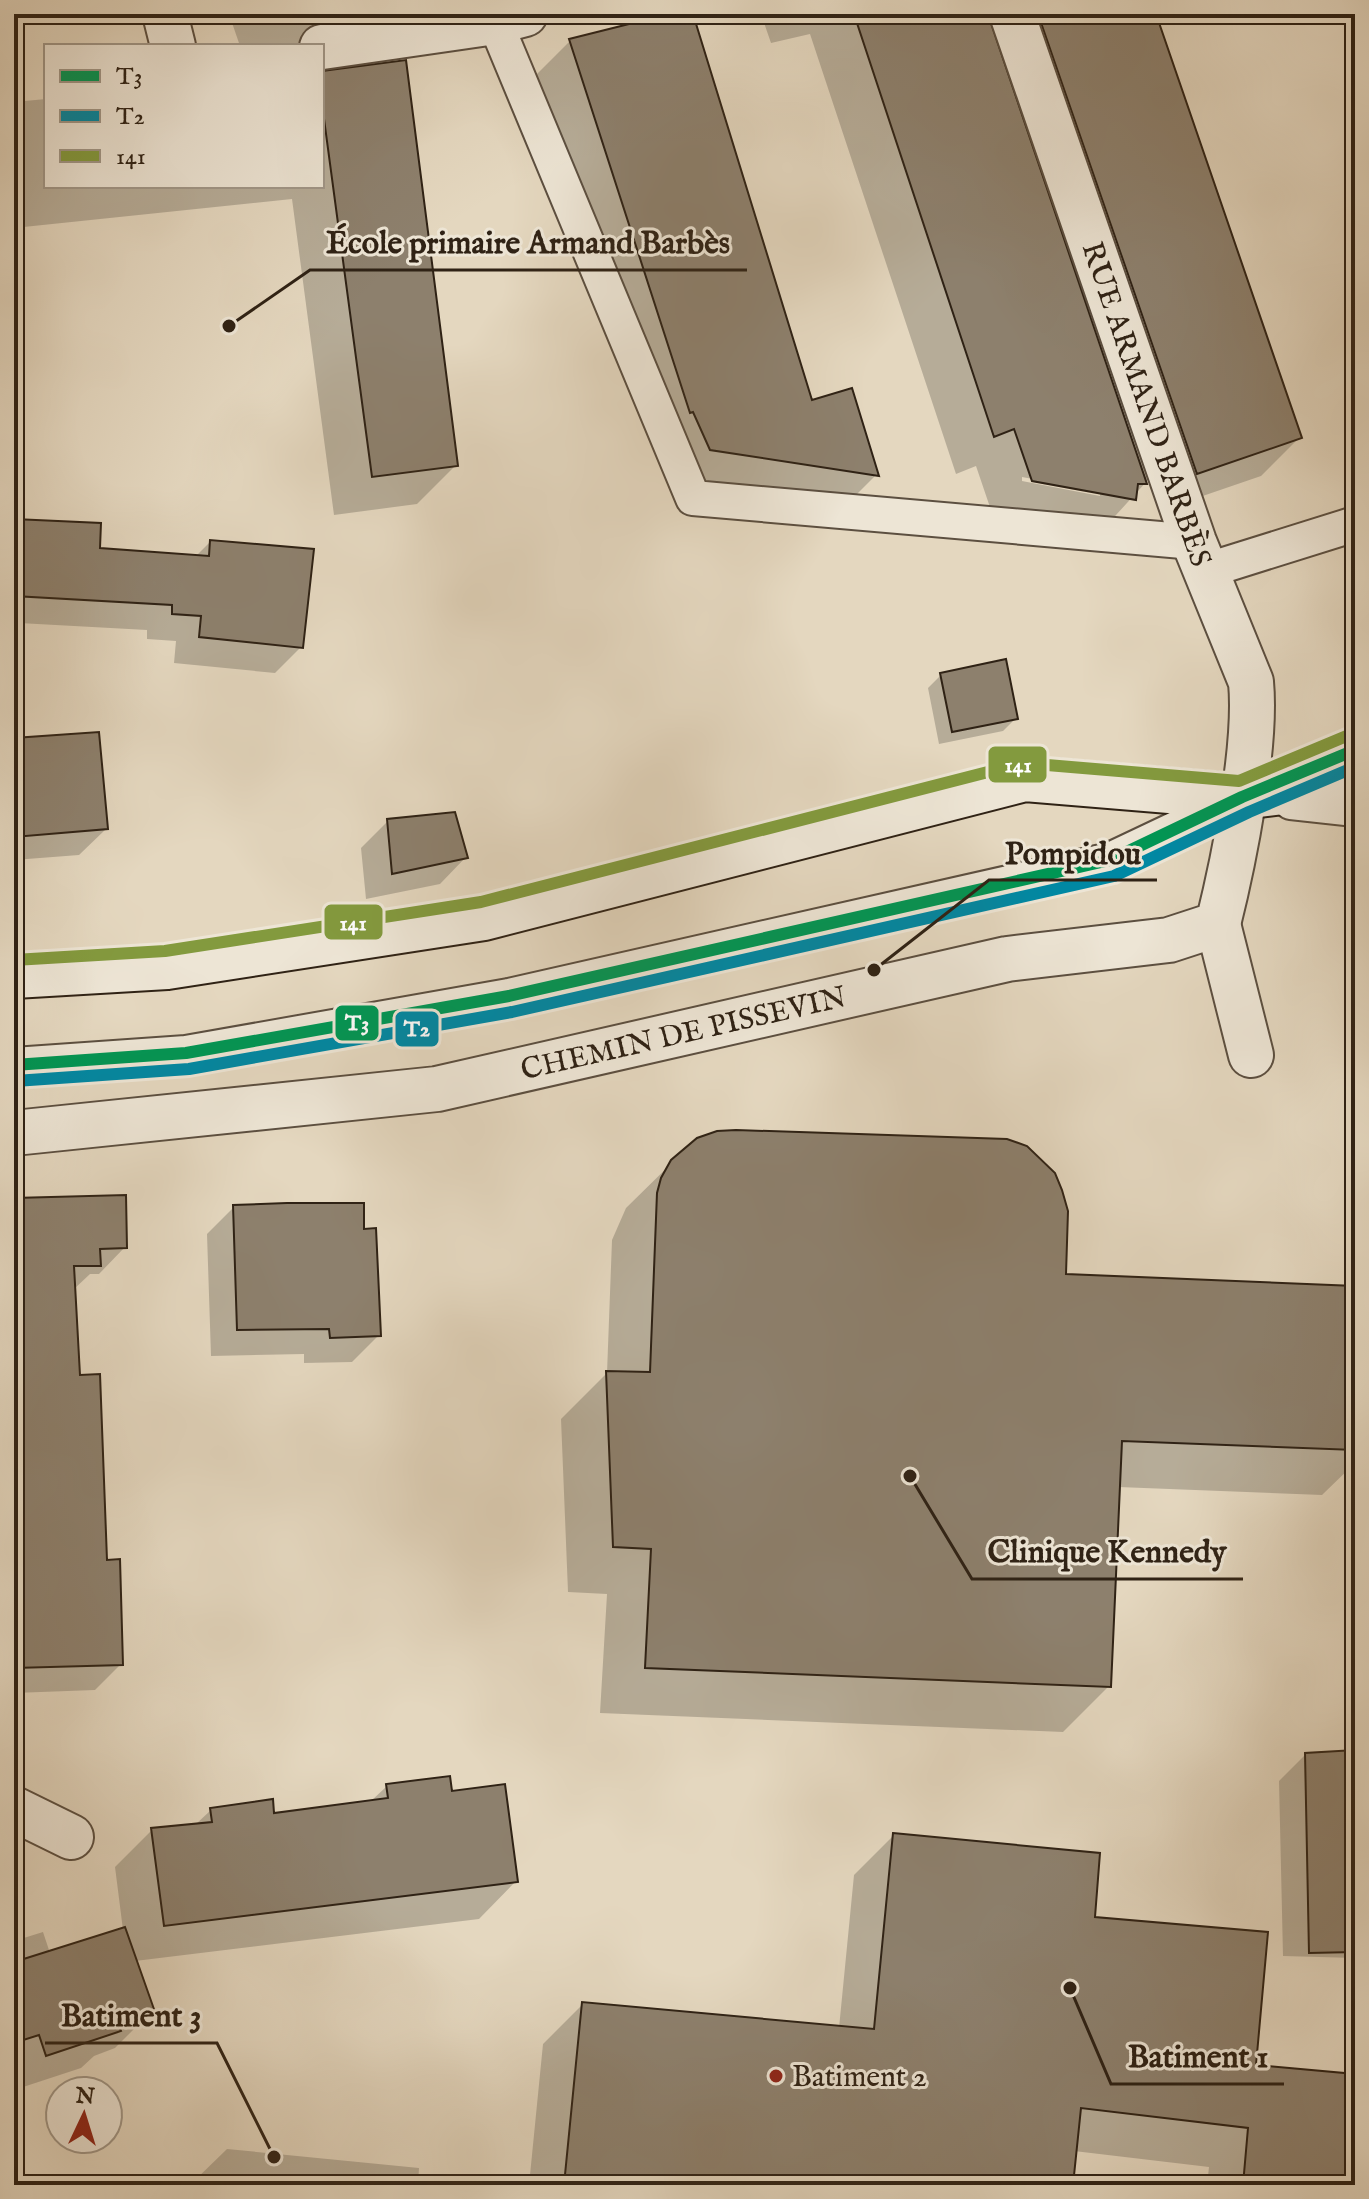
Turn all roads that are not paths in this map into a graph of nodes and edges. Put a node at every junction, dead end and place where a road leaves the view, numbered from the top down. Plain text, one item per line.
1 (165, 14) edge
2 (1012, 14) edge
3 (510, 18) edge
4 (172, 44) edge
5 (324, 47) edge
6 (1355, 524) edge
7 (1200, 557) junction
8 (1355, 750) edge
9 (1355, 783) edge
10 (1242, 797) junction
11 (1355, 809) edge
12 (1218, 924) junction
13 (14, 976) edge
14 (1251, 1055) dead end
15 (14, 1065) edge
16 (14, 1133) edge
17 (14, 1809) edge
18 (71, 1837) dead end

1 - 4 street
2 - 7 street, RUE ARMAND BARBÈS
3 - 5 street
3 - 7 lane
6 - 7 lane
7 - 10 street, RUE ARMAND BARBÈS
8 - 10 street
9 - 10 street
10 - 11 lane
10 - 12 street
10 - 13 street
10 - 15 lane
12 - 14 street
12 - 16 street, CHEMIN DE PISSEVIN
17 - 18 street

